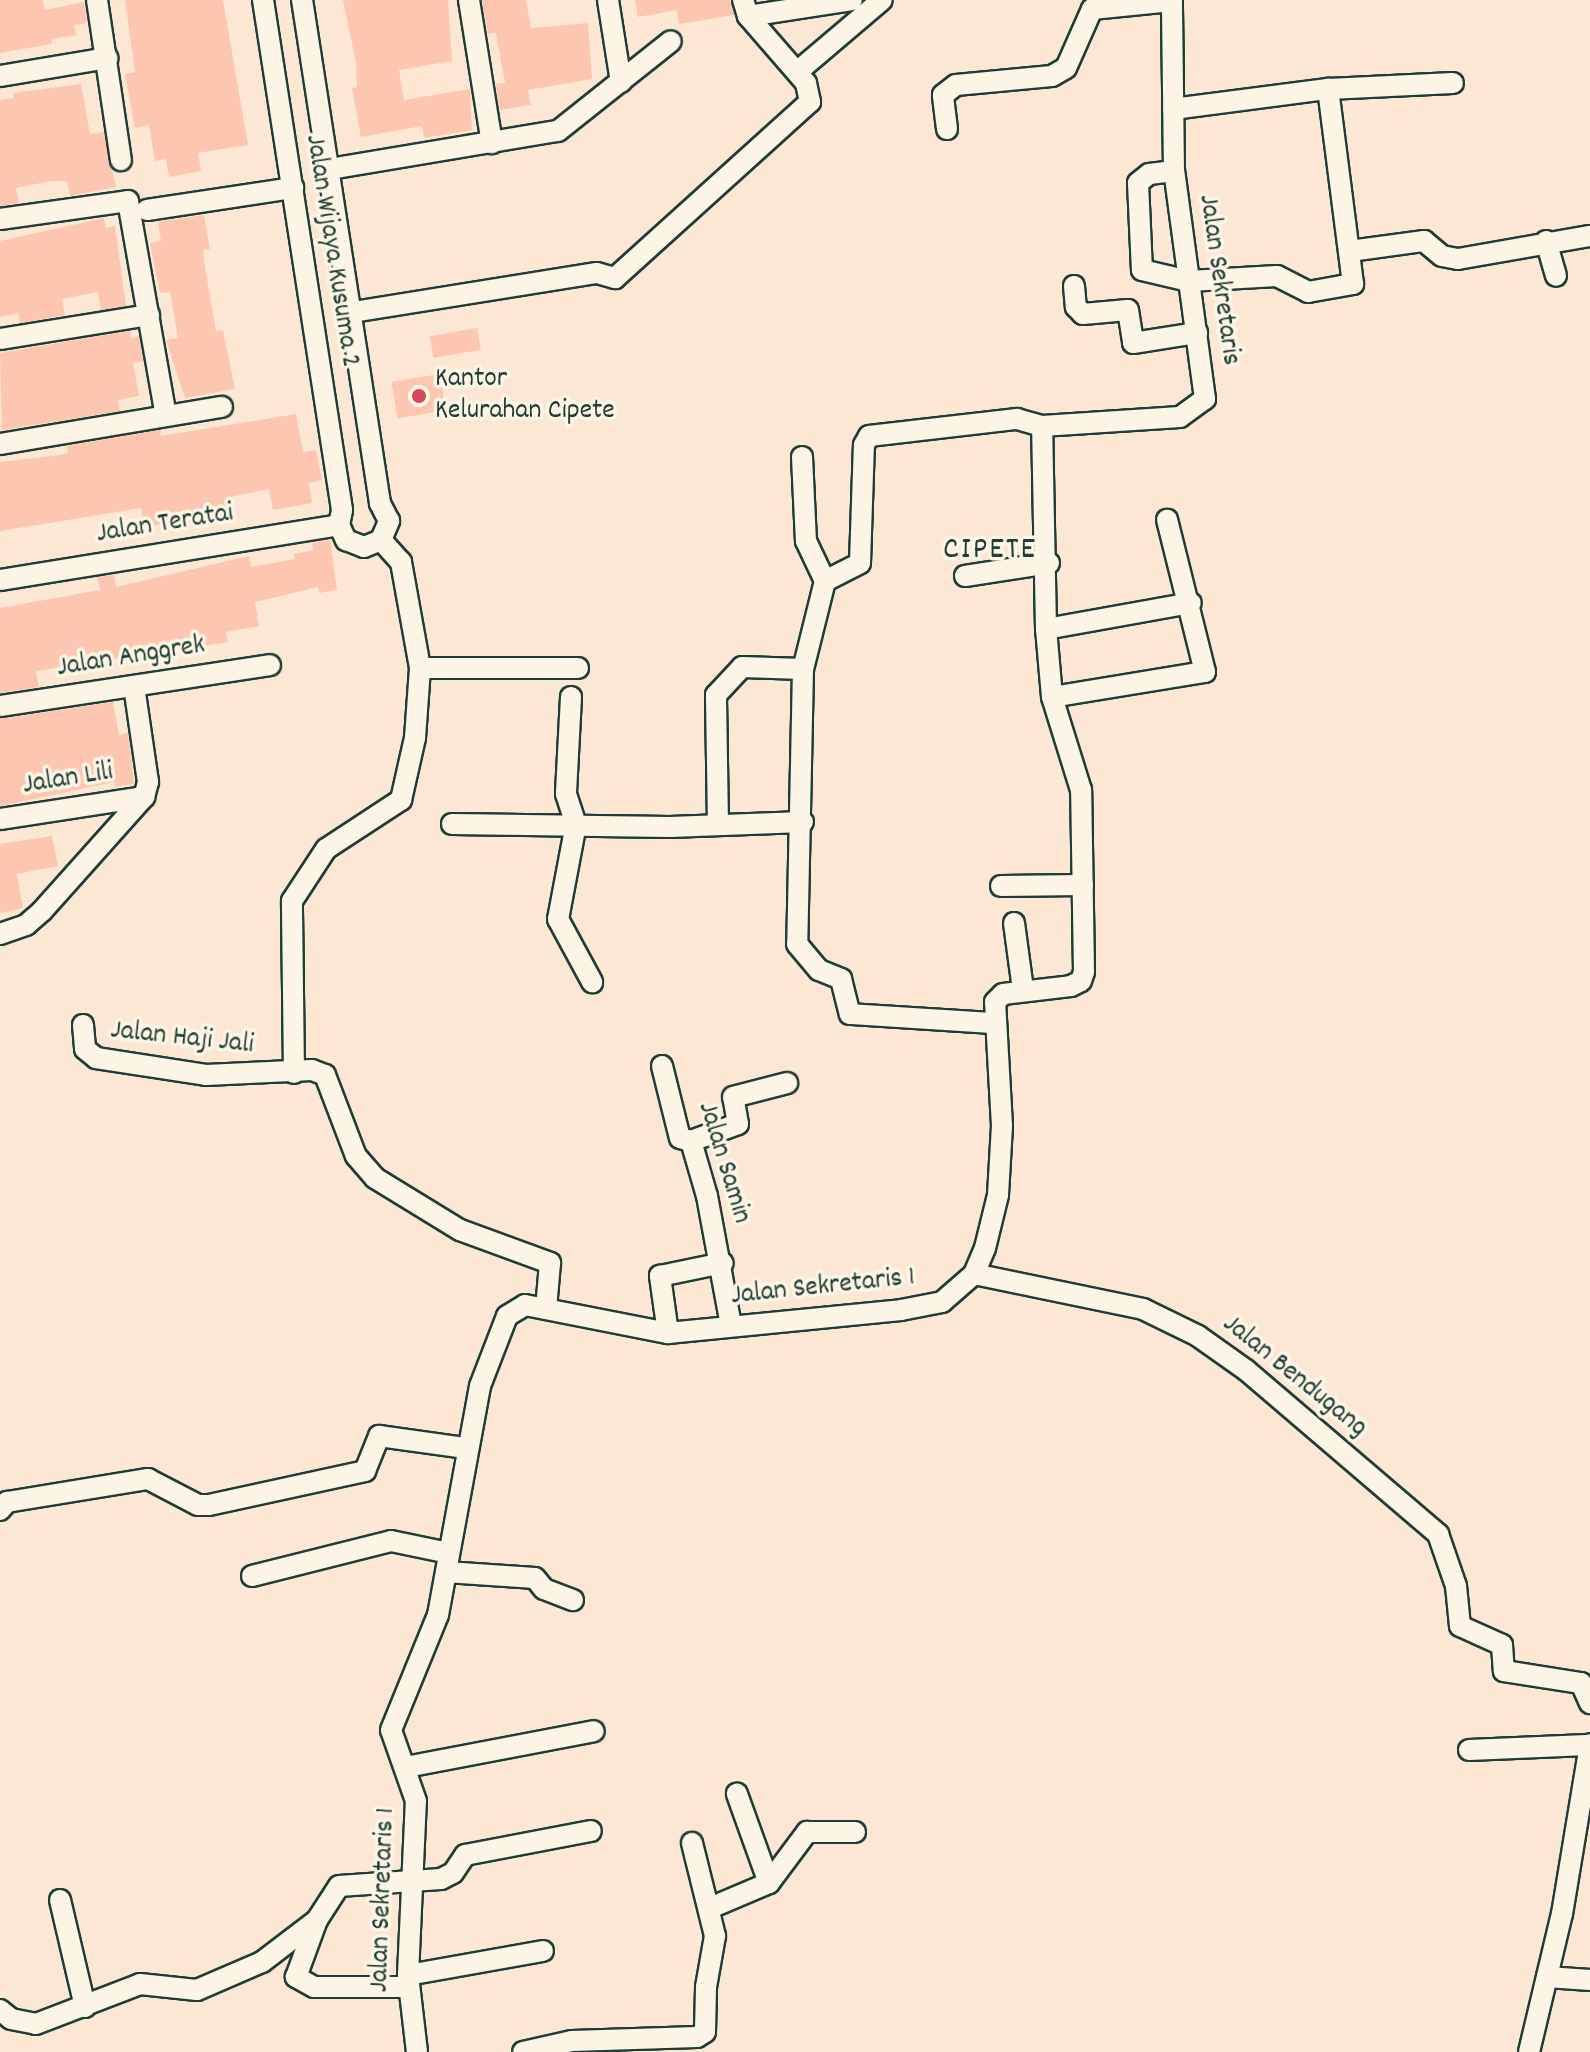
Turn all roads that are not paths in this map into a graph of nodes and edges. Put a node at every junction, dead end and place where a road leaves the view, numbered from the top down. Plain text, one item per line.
1 (97, 0) edge
2 (263, 0) edge
3 (302, 0) edge
4 (469, 0) edge
5 (608, 0) edge
6 (852, 0) edge
7 (882, 0) edge
8 (1172, 0) edge
9 (745, 8) edge
10 (671, 41) dead end
11 (107, 58) junction
12 (797, 72) junction
13 (0, 76) edge
14 (621, 82) junction
15 (1453, 83) dead end
16 (1328, 89) junction
17 (1173, 109) junction
18 (947, 129) dead end
19 (492, 143) junction
20 (121, 160) dead end
21 (330, 169) junction
22 (1174, 171) junction
23 (293, 188) junction
24 (147, 210) dead end
25 (0, 219) edge
26 (1590, 236) edge
27 (1546, 241) junction
28 (1350, 251) junction
29 (1556, 276) dead end
30 (1189, 281) junction
31 (1074, 286) dead end
32 (353, 312) junction
33 (149, 315) junction
34 (1197, 333) junction
35 (0, 339) edge
36 (222, 407) dead end
37 (166, 416) junction
38 (1042, 426) junction
39 (0, 444) edge
40 (802, 457) dead end
41 (380, 503) junction
42 (340, 518) junction
43 (1167, 520) dead end
44 (381, 540) junction
45 (1049, 563) junction
46 (965, 576) dead end
47 (0, 580) edge
48 (825, 581) junction
49 (1191, 603) junction
50 (1046, 629) junction
51 (270, 665) dead end
52 (420, 668) junction
53 (578, 668) dead end
54 (803, 669) junction
55 (134, 686) junction
56 (571, 697) dead end
57 (1052, 697) junction
58 (0, 706) edge
59 (144, 797) junction
60 (0, 819) edge
61 (803, 822) junction
62 (452, 824) dead end
63 (576, 824) junction
64 (718, 825) junction
65 (1083, 885) junction
66 (1001, 886) dead end
67 (1014, 923) dead end
68 (0, 934) edge
69 (592, 982) dead end
70 (1023, 990) junction
71 (994, 1023) junction
72 (83, 1025) dead end
73 (662, 1066) dead end
74 (294, 1073) junction
75 (787, 1083) dead end
76 (691, 1141) junction
77 (723, 1263) junction
78 (974, 1274) junction
79 (546, 1309) junction
80 (731, 1326) junction
81 (668, 1333) junction
82 (466, 1448) junction
83 (0, 1509) edge
84 (448, 1562) junction
85 (252, 1576) dead end
86 (573, 1600) dead end
87 (1590, 1703) edge
88 (594, 1731) dead end
89 (1588, 1744) edge
90 (1469, 1750) dead end
91 (406, 1767) junction
92 (737, 1794) dead end
93 (591, 1831) dead end
94 (855, 1832) dead end
95 (1583, 1834) edge
96 (692, 1843) dead end
97 (412, 1883) junction
98 (769, 1883) junction
99 (60, 1900) dead end
100 (710, 1908) junction
101 (317, 1920) junction
102 (543, 1951) dead end
103 (1547, 1977) junction
104 (1590, 1980) edge
105 (408, 1981) junction
106 (85, 2007) junction
107 (0, 2011) edge
108 (417, 2052) edge
109 (523, 2052) edge
110 (1529, 2052) edge

1 - 11 street
2 - 23 street, Jalan Wijaya Kusuma 2
3 - 21 street, Jalan Wijaya Kusuma 2
4 - 19 street
5 - 14 street
6 - 9 street
7 - 12 street
8 - 17 street, Jalan Sekretaris
8 - 18 street
9 - 12 street
10 - 14 street
11 - 13 street
11 - 20 street
12 - 32 street
14 - 19 street
15 - 16 street
16 - 17 street
16 - 28 street
17 - 22 street, Jalan Sekretaris
19 - 21 street
21 - 32 street, Jalan Wijaya Kusuma 2
22 - 30 street, Jalan Sekretaris
22 - 30 street
23 - 24 street
23 - 42 street, Jalan Wijaya Kusuma 2
25 - 33 street
26 - 27 street
27 - 28 street
27 - 29 street
28 - 30 street
30 - 34 street, Jalan Sekretaris
31 - 34 street
32 - 41 street, Jalan Wijaya Kusuma 2
33 - 35 street
33 - 37 street
34 - 38 street, Jalan Sekretaris
36 - 37 street
37 - 39 street
38 - 45 street
38 - 48 street
40 - 48 street
41 - 42 street
41 - 44 street, Jalan Wijaya Kusuma 2
42 - 44 street
42 - 47 street, Jalan Teratai
43 - 49 street
44 - 52 street
45 - 46 street
45 - 50 street
48 - 54 street
49 - 50 street
49 - 57 street
50 - 57 street
51 - 55 street, Jalan Anggrek
52 - 53 street
52 - 74 street
54 - 61 street
54 - 64 street
55 - 58 street, Jalan Anggrek
55 - 59 street
56 - 63 street
57 - 65 street
59 - 60 street, Jalan Lili
59 - 68 street
61 - 64 street
61 - 71 street
62 - 63 street
63 - 64 street
63 - 69 street
65 - 66 street
65 - 70 street
67 - 70 street
70 - 71 street
71 - 78 street
72 - 74 street, Jalan Haji Jali
73 - 76 street, Jalan Samin
74 - 79 street, Jalan Haji Jali
75 - 76 street
76 - 77 street, Jalan Samin
77 - 80 street, Jalan Samin
77 - 81 street
78 - 80 street, Jalan Sekretaris 1
78 - 87 street, Jalan Bendugang
79 - 81 street, Jalan Sekretaris 1
79 - 82 street, Jalan Sekretaris 1
80 - 81 street, Jalan Sekretaris 1
82 - 83 street
82 - 84 street, Jalan Sekretaris 1
84 - 85 street
84 - 86 street
84 - 91 street, Jalan Sekretaris 1
88 - 91 street
89 - 90 street
89 - 95 street
91 - 97 street, Jalan Sekretaris 1
92 - 98 street
93 - 97 street
94 - 98 street
95 - 103 street
96 - 100 street
97 - 101 street
97 - 105 street, Jalan Sekretaris 1
98 - 100 street
99 - 106 street
100 - 109 street
101 - 105 street
101 - 106 street
102 - 105 street
103 - 104 street
103 - 110 street
105 - 108 street, Jalan Sekretaris 1
106 - 107 street

